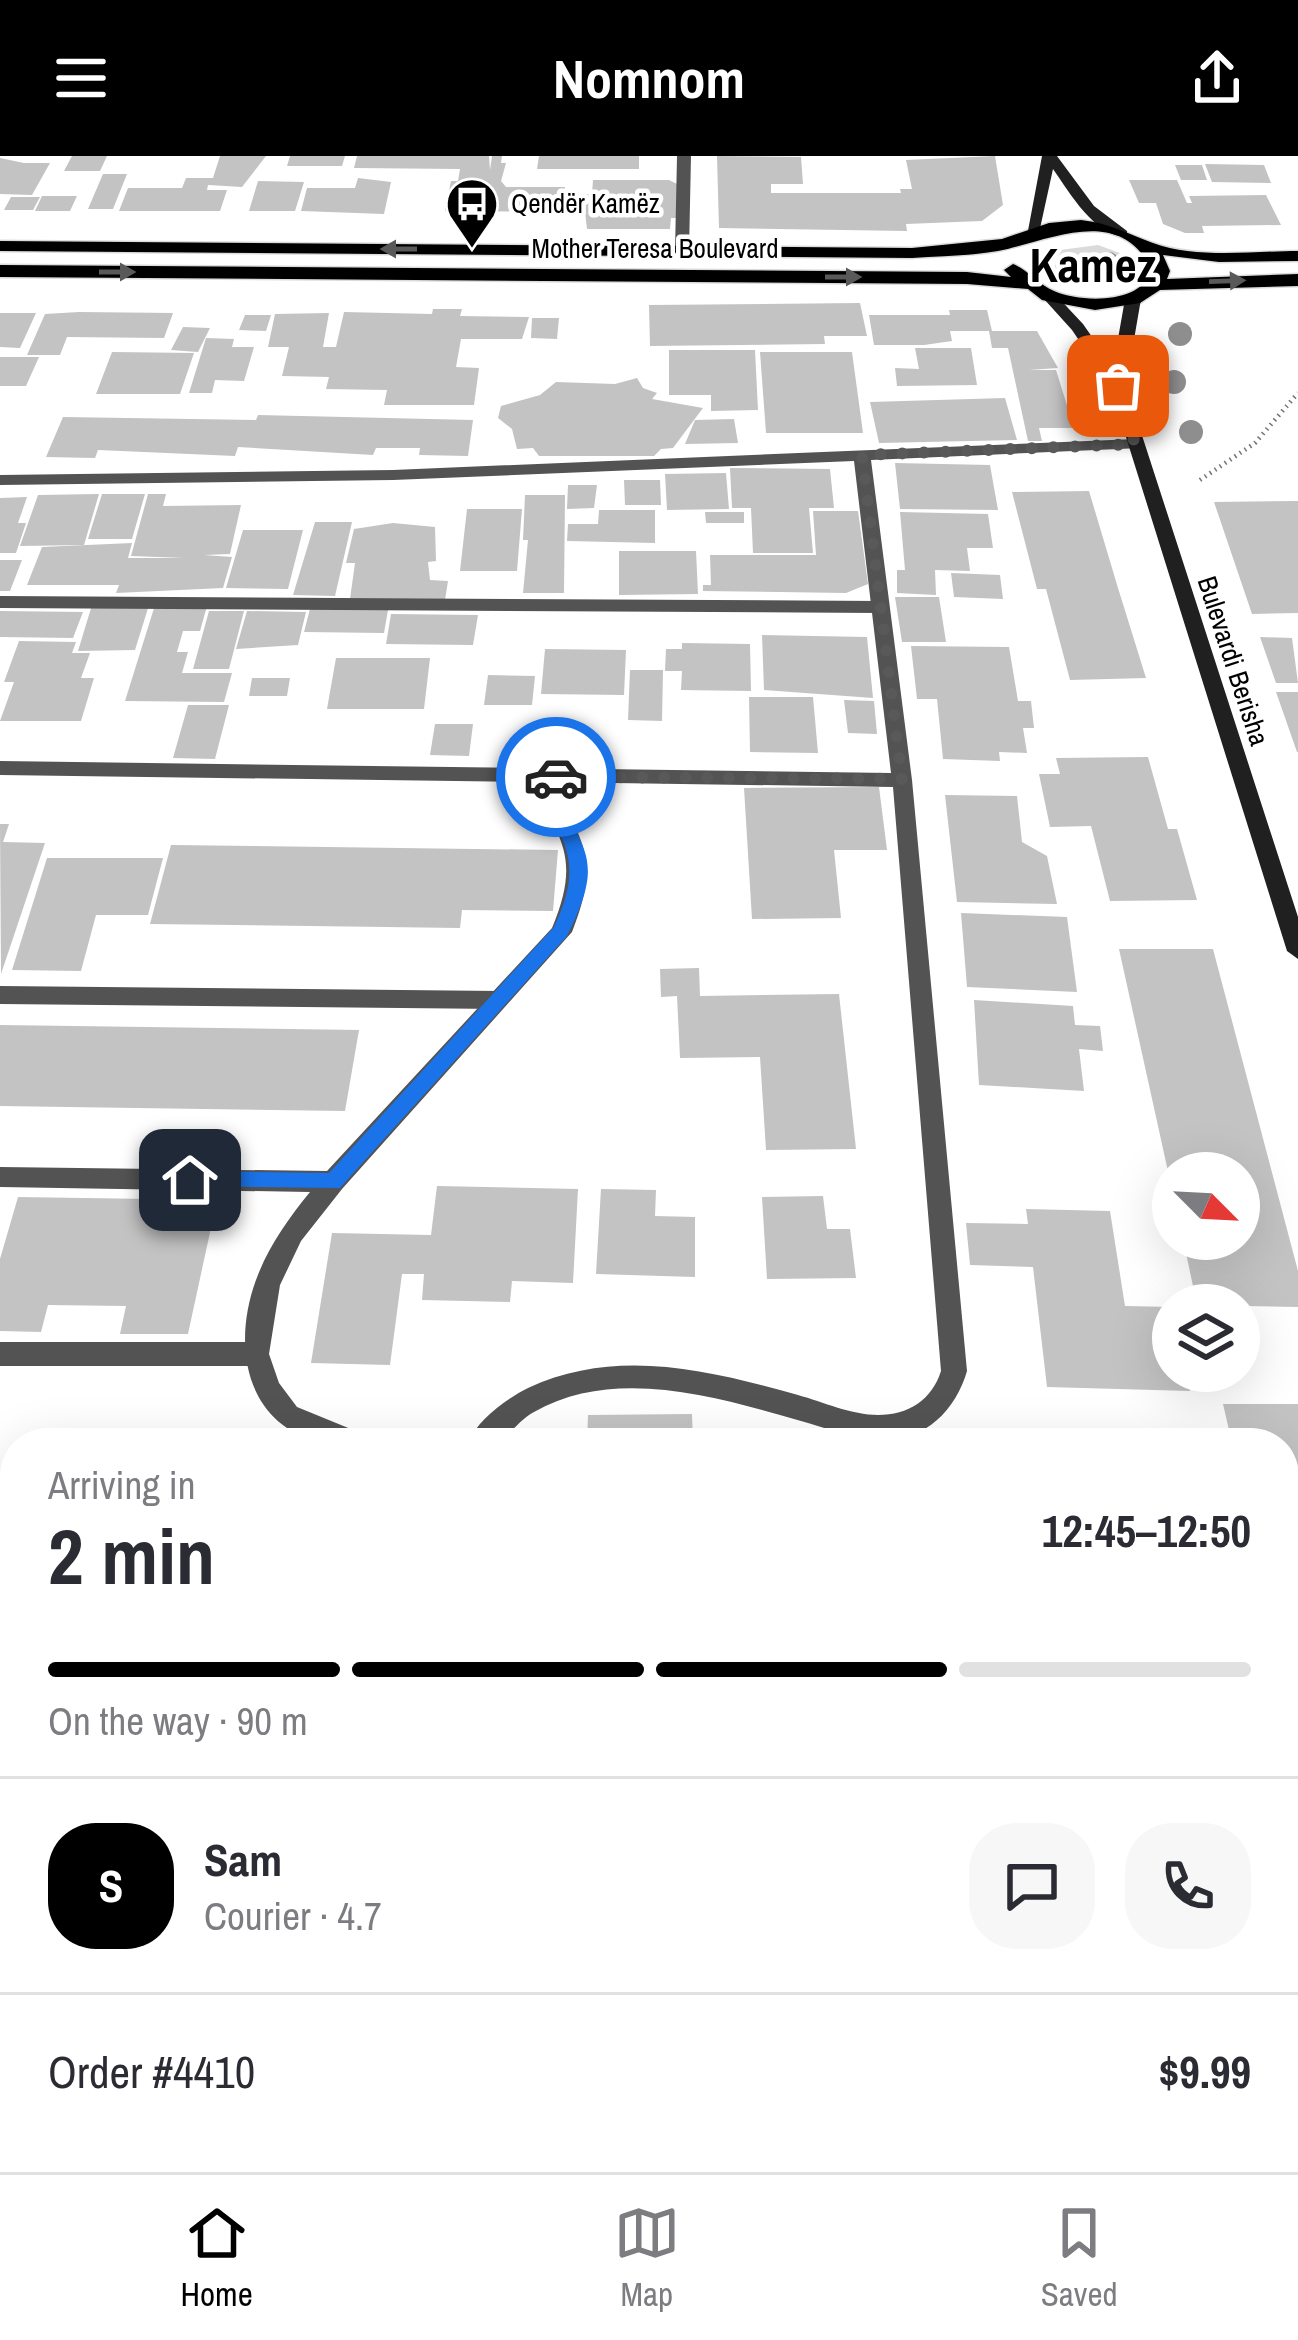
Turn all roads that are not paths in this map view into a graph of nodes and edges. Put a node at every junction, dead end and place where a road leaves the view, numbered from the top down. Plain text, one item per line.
1 (684, 156) edge
2 (1050, 156) edge
3 (1122, 234) junction
4 (1026, 237) junction
5 (0, 246) edge
6 (1148, 248) junction
7 (682, 251) junction
8 (1298, 256) edge
9 (0, 271) edge
10 (1298, 280) edge
11 (1026, 284) junction
12 (1156, 285) junction
13 (1049, 296) junction
14 (1133, 299) junction
15 (1118, 386) junction
16 (1135, 444) junction
17 (862, 455) junction
18 (0, 480) edge
19 (0, 602) edge
20 (880, 608) junction
21 (0, 768) edge
22 (534, 777) junction
23 (902, 779) junction
24 (1298, 951) edge
25 (0, 995) edge
26 (500, 1000) junction
27 (0, 1177) edge
28 (333, 1182) junction
29 (0, 1354) edge
30 (256, 1354) junction
31 (317, 1428) edge
32 (498, 1428) edge
33 (874, 1428) edge
34 (874, 1428) edge

1 - 7 street
2 - 3 main road
2 - 4 main road
3 - 4 main road, Mother Teresa Boulevard
3 - 6 main road, Mother Teresa Boulevard
4 - 7 main road, Mother Teresa Boulevard
4 - 11 main road
7 -> 5 main road, Mother Teresa Boulevard
6 - 8 main road, Mother Teresa Boulevard
6 - 12 main road
9 -> 11 main road, Mother Teresa Boulevard
12 -> 10 main road
11 - 13 main road, Mother Teresa Boulevard
12 - 14 main road
13 - 14 main road, Mother Teresa Boulevard
13 - 15 main road, Bulevardi Berisha
14 - 15 main road, Bulevardi Berisha
15 - 16 main road, Bulevardi Berisha
16 - 17 street
16 - 24 main road, Bulevardi Berisha
17 - 18 street
17 - 20 street
19 - 20 street
20 - 23 street
21 - 22 street
22 - 23 street
22 - 26 street
23 - 34 street
25 - 26 street
26 - 28 street
27 - 28 street
28 - 30 street
29 - 30 street
30 - 31 street
32 - 33 street

